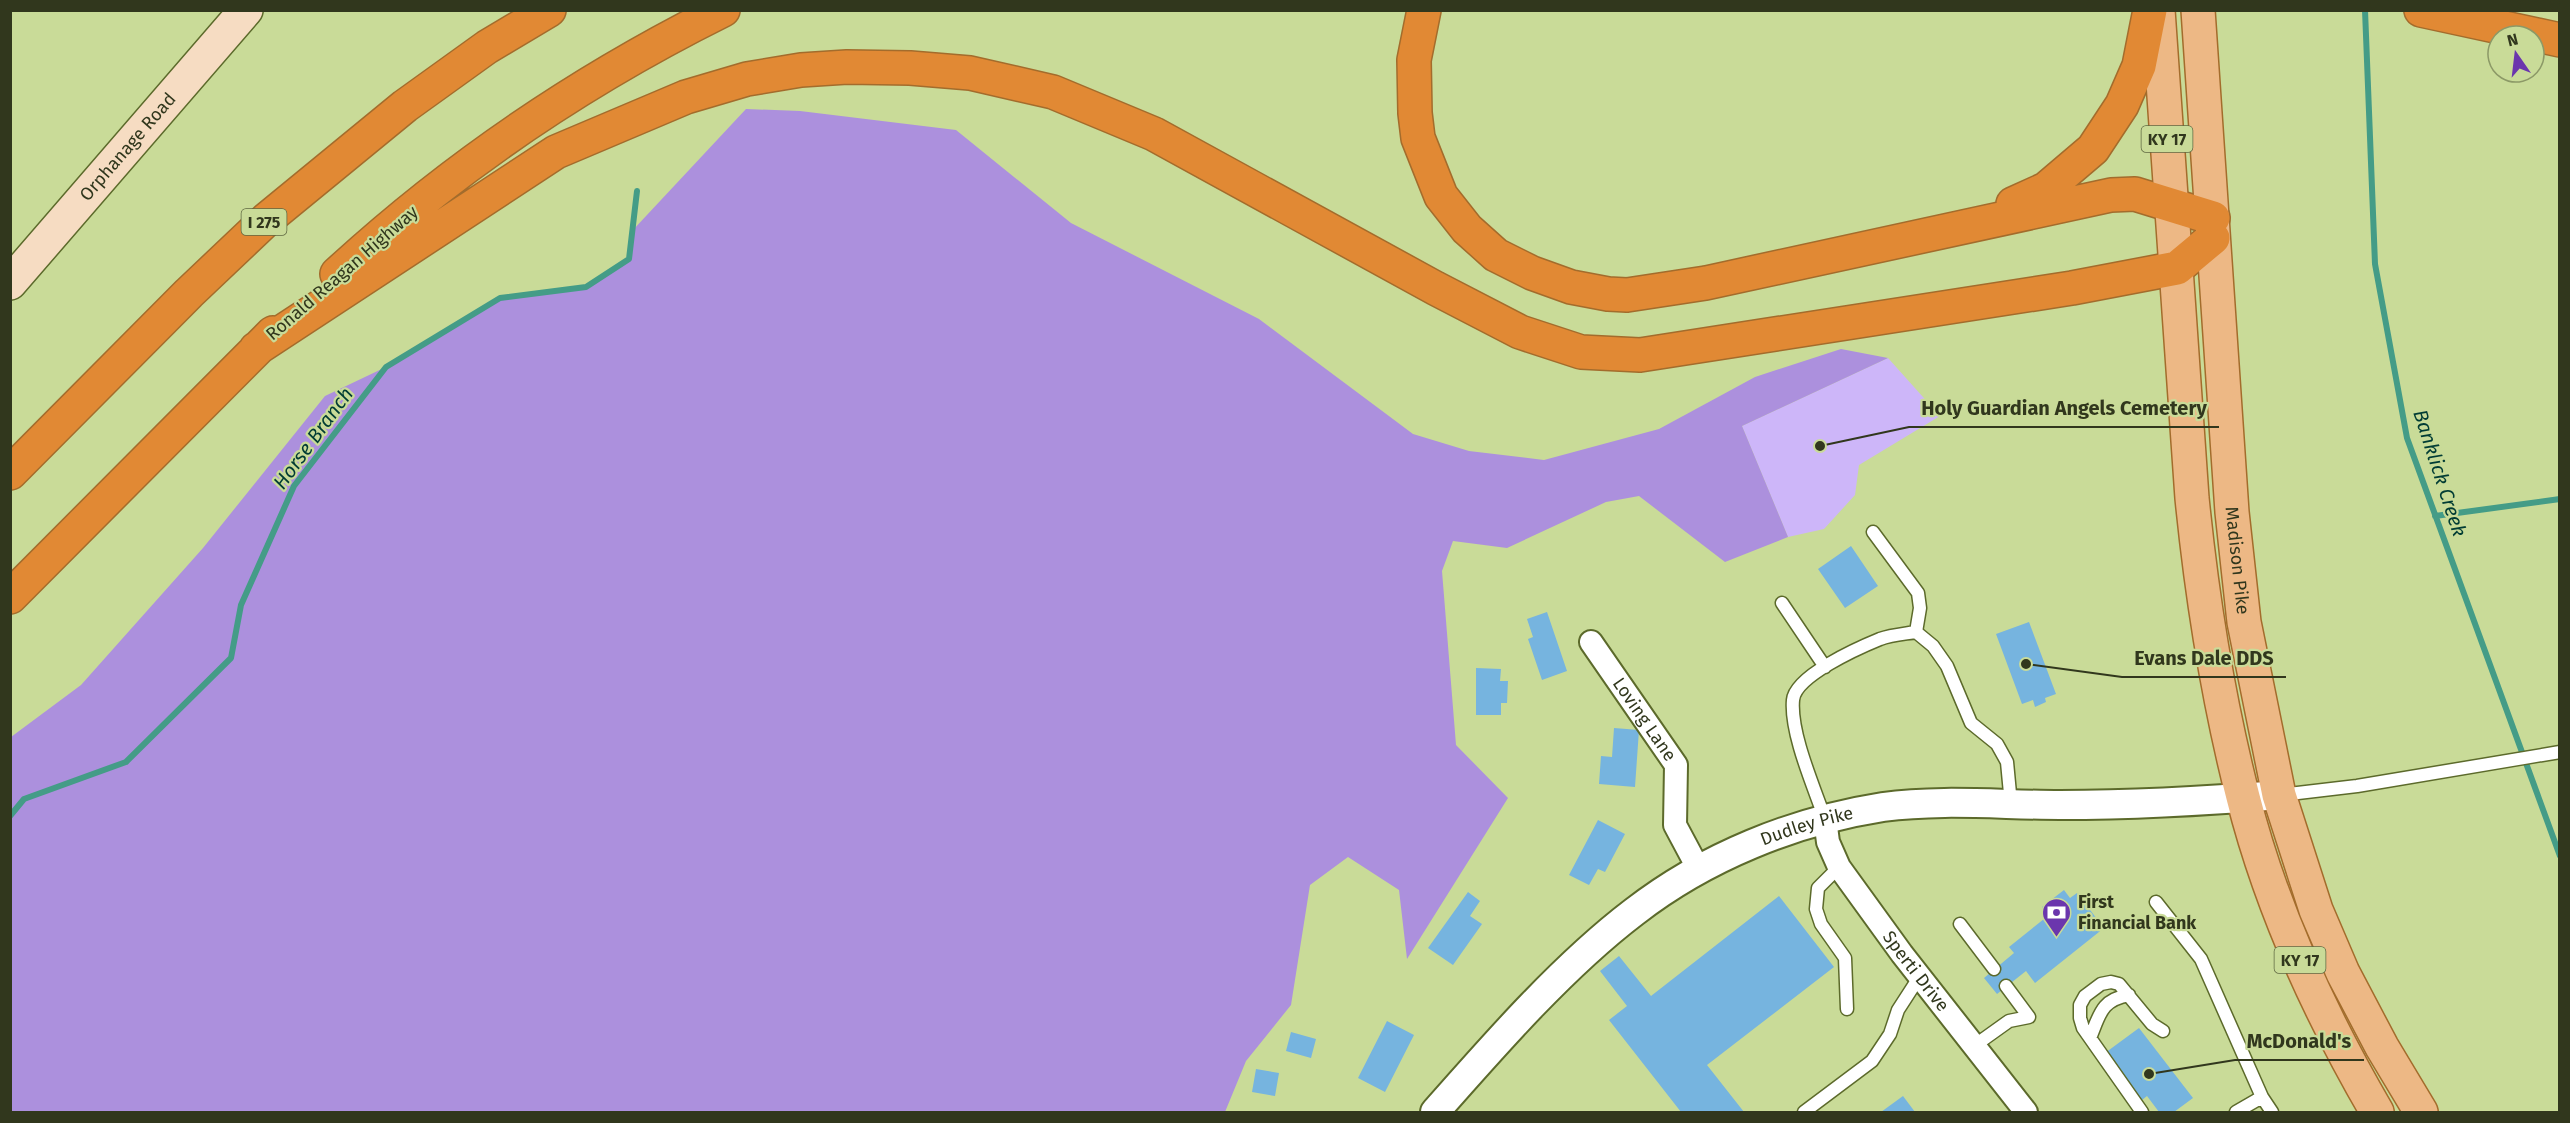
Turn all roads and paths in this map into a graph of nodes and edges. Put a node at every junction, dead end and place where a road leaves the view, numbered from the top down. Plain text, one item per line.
1 (246, 10) edge
2 (541, 10) edge
3 (549, 10) edge
4 (723, 10) edge
5 (1424, 10) edge
6 (2150, 10) edge
7 (2158, 10) edge
8 (2198, 10) edge
9 (2421, 10) edge
10 (2559, 40) edge
11 (487, 47) junction
12 (2172, 206) junction
13 (1961, 227) junction
14 (2213, 228) junction
15 (2177, 268) junction
16 (10, 283) edge
17 (256, 349) junction
18 (10, 472) edge
19 (1873, 532) dead end
20 (10, 597) edge
21 (1782, 603) dead end
22 (1916, 632) junction
23 (1591, 642) dead end
24 (1825, 667) junction
25 (2559, 752) edge
26 (2279, 795) junction
27 (2244, 798) junction
28 (2011, 804) junction
29 (1825, 819) junction
30 (1839, 867) junction
31 (1699, 870) junction
32 (2156, 902) dead end
33 (1960, 924) dead end
34 (1994, 969) dead end
35 (1920, 976) junction
36 (2007, 986) dead end
37 (2129, 995) junction
38 (1847, 1009) dead end
39 (2163, 1031) dead end
40 (2090, 1038) junction
41 (1974, 1046) junction
42 (2262, 1096) junction
43 (1436, 1113) edge
44 (1804, 1113) edge
45 (2026, 1113) edge
46 (2142, 1113) edge
47 (2236, 1113) edge
48 (2272, 1113) edge
49 (2378, 1113) edge
50 (2421, 1113) edge

1 - 16 main road, Orphanage Road
2 - 11 highway
3 - 11 highway, I 275
4 - 17 highway, Ronald Reagan Highway
5 - 13 highway
6 - 13 highway
7 - 12 main road, Madison Pike / KY 17
8 - 14 main road, Madison Pike / KY 17
9 - 10 highway
11 - 18 highway, I 275
12 - 13 highway
12 - 14 highway
12 - 15 main road, Madison Pike / KY 17
14 - 15 highway
14 - 26 main road, Madison Pike / KY 17
15 - 17 highway
15 - 27 main road, Madison Pike / KY 17
17 - 20 highway, Ronald Reagan Highway
19 - 22 lane
21 - 24 lane
22 - 24 lane
22 - 28 lane
23 - 31 street, Loving Lane
24 - 29 lane
25 - 26 lane
26 - 27 street, Dudley Pike
26 - 50 main road, Madison Pike / KY 17
27 - 28 street, Dudley Pike
27 - 49 main road, Madison Pike / KY 17
28 - 29 street, Dudley Pike
29 - 30 street, Sperti Drive
29 - 31 street, Dudley Pike
30 - 35 street, Sperti Drive
30 - 38 lane
31 - 43 street, Dudley Pike
32 - 42 lane
33 - 34 lane
35 - 41 street, Sperti Drive
35 - 44 lane
36 - 41 lane
37 - 39 lane
37 - 40 lane
37 - 40 lane
40 - 46 lane
41 - 45 street, Sperti Drive
42 - 47 lane
42 - 48 lane

